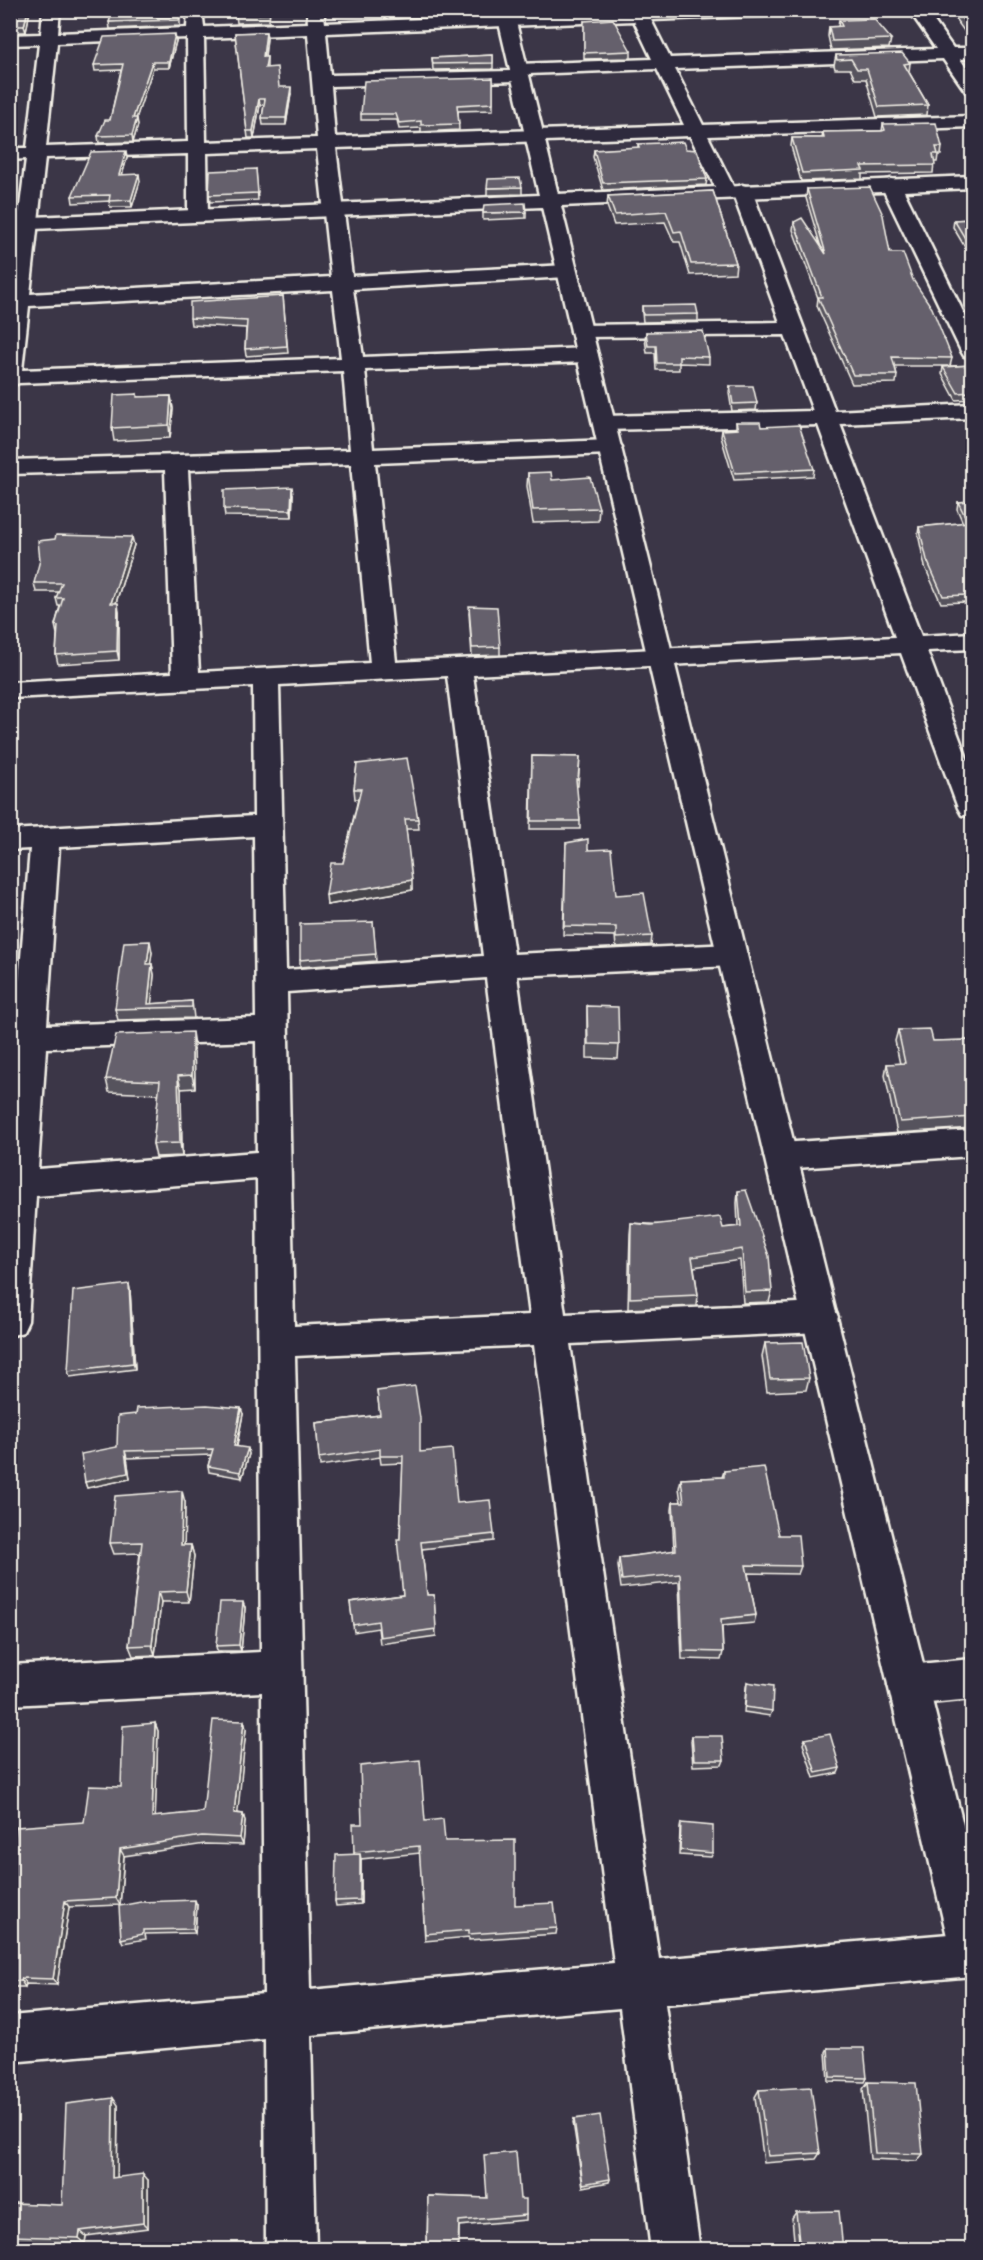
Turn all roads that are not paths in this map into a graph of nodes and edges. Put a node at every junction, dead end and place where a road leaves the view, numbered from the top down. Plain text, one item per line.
1 (52, 10) edge
2 (195, 10) edge
3 (781, 10) edge
4 (916, 10) edge
5 (506, 16) edge
6 (640, 16) junction
7 (316, 19) edge
8 (195, 33) junction
9 (49, 39) junction
10 (10, 40) edge
11 (948, 53) junction
12 (972, 53) edge
13 (663, 63) junction
14 (519, 73) junction
15 (322, 81) junction
16 (972, 88) edge
17 (972, 121) edge
18 (696, 130) junction
19 (535, 135) junction
20 (327, 144) junction
21 (197, 147) junction
22 (36, 152) junction
23 (10, 154) edge
24 (972, 182) edge
25 (891, 185) junction
26 (734, 191) junction
27 (550, 198) junction
28 (332, 208) junction
29 (198, 215) junction
30 (19, 223) edge
31 (567, 271) junction
32 (342, 283) junction
33 (15, 301) edge
34 (794, 328) junction
35 (582, 331) junction
36 (972, 351) edge
37 (587, 355) junction
38 (353, 364) junction
39 (11, 378) edge
40 (972, 411) edge
41 (827, 418) junction
42 (604, 423) junction
43 (610, 447) junction
44 (362, 455) junction
45 (176, 463) junction
46 (10, 467) edge
47 (972, 641) edge
48 (912, 644) junction
49 (660, 657) junction
50 (459, 667) junction
51 (384, 671) junction
52 (266, 677) junction
53 (186, 682) junction
54 (10, 690) edge
55 (972, 808) edge
56 (269, 825) junction
57 (45, 838) junction
58 (10, 840) edge
59 (732, 955) junction
60 (500, 966) junction
61 (271, 982) junction
62 (272, 1029) junction
63 (31, 1037) junction
64 (972, 1143) edge
65 (781, 1155) junction
66 (274, 1164) junction
67 (15, 1184) edge
68 (820, 1317) junction
69 (10, 1321) edge
70 (549, 1330) junction
71 (277, 1341) junction
72 (282, 1671) junction
73 (972, 1679) edge
74 (10, 1685) edge
75 (908, 1685) junction
76 (972, 1949) edge
77 (972, 1954) edge
78 (639, 1983) junction
79 (288, 2014) junction
80 (10, 2039) edge
81 (291, 2250) edge
82 (676, 2250) edge

1 - 9 street
2 - 8 street
3 - 6 street
4 - 11 street
5 - 6 street
5 - 7 street
5 - 14 street
6 - 13 street
7 - 8 street
7 - 15 street
8 - 9 street
8 - 21 street
9 - 10 street
9 - 22 street
11 - 12 street
11 - 13 street
11 - 16 street
13 - 14 street
13 - 18 street
14 - 15 street
14 - 19 street
15 - 20 street
17 - 18 street
18 - 19 street
18 - 26 street
19 - 20 street
19 - 27 street
20 - 21 street
20 - 28 street
21 - 22 street
21 - 29 street
22 - 23 street
22 - 30 street
24 - 25 street
25 - 26 street
25 - 36 street
26 - 27 street
26 - 34 street
27 - 28 street
27 - 31 street
28 - 29 street
28 - 32 street
29 - 30 street
30 - 33 street
31 - 32 street
31 - 35 street
32 - 33 street
32 - 38 street
33 - 39 street
34 - 35 street
34 - 41 street
35 - 37 street
37 - 38 street
37 - 42 street
38 - 39 street
38 - 44 street
40 - 41 street
41 - 42 street
41 - 48 street
42 - 43 street
43 - 44 street
43 - 49 street
44 - 45 street
44 - 51 street
45 - 46 street
45 - 53 street
47 - 48 street
48 - 49 street
48 - 55 street
49 - 50 street
49 - 59 street
50 - 51 street
50 - 60 street
51 - 52 street
52 - 53 street
52 - 56 street
53 - 54 street
56 - 57 street
56 - 61 street
57 - 58 street
57 - 63 street
59 - 60 street
59 - 65 street
60 - 61 street
60 - 70 street
61 - 62 street
62 - 63 street
62 - 66 street
63 - 67 street
64 - 65 street
65 - 68 street
66 - 67 street
66 - 71 street
67 - 69 street
68 - 70 street
68 - 75 street
70 - 71 street
70 - 78 street
71 - 72 street
72 - 74 street
72 - 79 street
73 - 75 street
75 - 76 street
77 - 78 street
78 - 79 street
78 - 82 street
79 - 80 street
79 - 81 street

